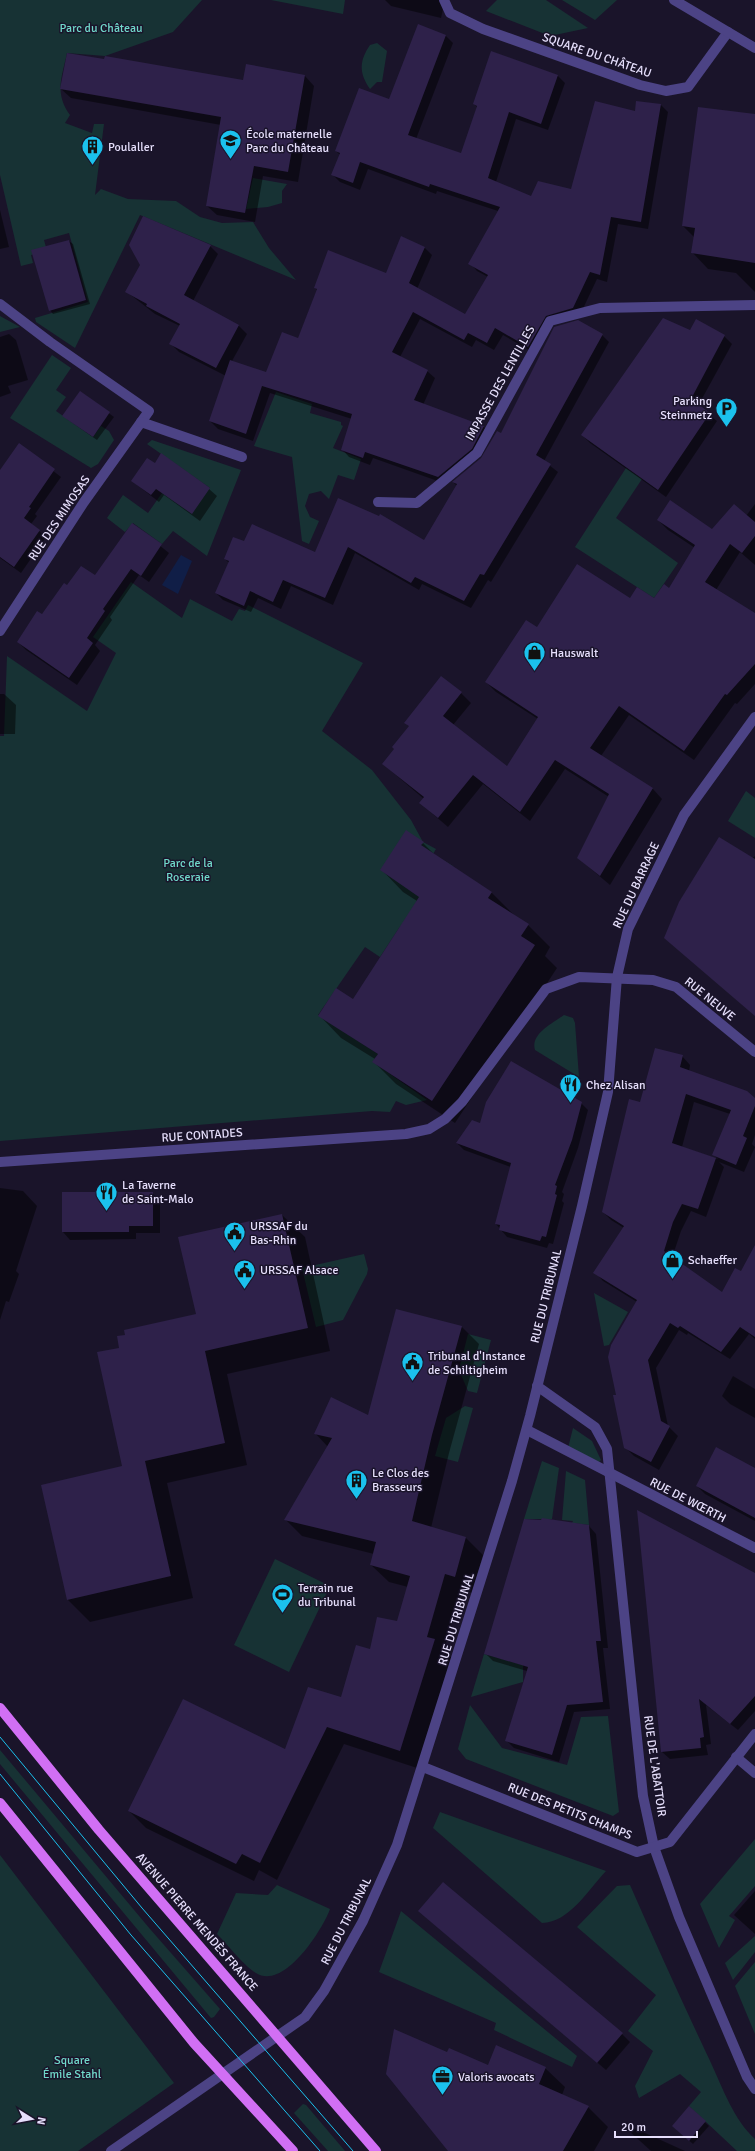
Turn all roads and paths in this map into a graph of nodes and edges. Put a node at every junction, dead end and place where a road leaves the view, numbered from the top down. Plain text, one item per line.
1 (444, 0) edge
2 (674, 0) edge
3 (728, 32) junction
4 (755, 48) edge
5 (0, 304) edge
6 (755, 306) edge
7 (141, 422) junction
8 (242, 457) dead end
9 (378, 502) dead end
10 (0, 631) edge
11 (755, 717) edge
12 (617, 977) junction
13 (755, 1052) edge
14 (0, 1162) edge
15 (537, 1386) junction
16 (527, 1430) junction
17 (609, 1474) junction
18 (755, 1548) edge
19 (0, 1708) edge
20 (755, 1734) edge
21 (736, 1757) junction
22 (423, 1767) junction
23 (755, 1773) edge
24 (0, 1802) edge
25 (654, 1847) junction
26 (278, 2036) junction
27 (222, 2075) junction
28 (755, 2089) edge
29 (111, 2151) edge
30 (293, 2151) edge
31 (376, 2151) edge

1 - 3 street, SQUARE DU CHÂTEAU
2 - 3 street
3 - 4 street
5 - 7 street, RUE DES MIMOSAS
6 - 9 street, IMPASSE DES LENTILLES
7 - 8 street
7 - 10 street, RUE DES MIMOSAS
11 - 12 street, RUE DU BARRAGE
12 - 13 street, RUE NEUVE
12 - 14 street, RUE CONTADES
12 - 15 street, RUE DU TRIBUNAL
15 - 16 street, RUE DU TRIBUNAL
15 - 17 street, RUE DE L'ABATTOIR
16 - 17 street
16 - 22 street, RUE DU TRIBUNAL
17 - 18 street, RUE DE WŒRTH
17 - 25 street, RUE DE L'ABATTOIR
19 - 26 main road, AVENUE PIERRE MENDÈS FRANCE
20 - 21 street, RUE DES PETITS CHAMPS
21 - 23 street
21 - 25 street, RUE DES PETITS CHAMPS
22 - 25 street, RUE DES PETITS CHAMPS
22 - 26 street, RUE DU TRIBUNAL
24 - 27 main road
25 - 28 street, RUE DE L'ABATTOIR
26 - 27 street, RUE DU TRIBUNAL
26 - 31 main road, AVENUE PIERRE MENDÈS FRANCE
27 - 29 street, RUE DU TRIBUNAL
27 - 30 main road

